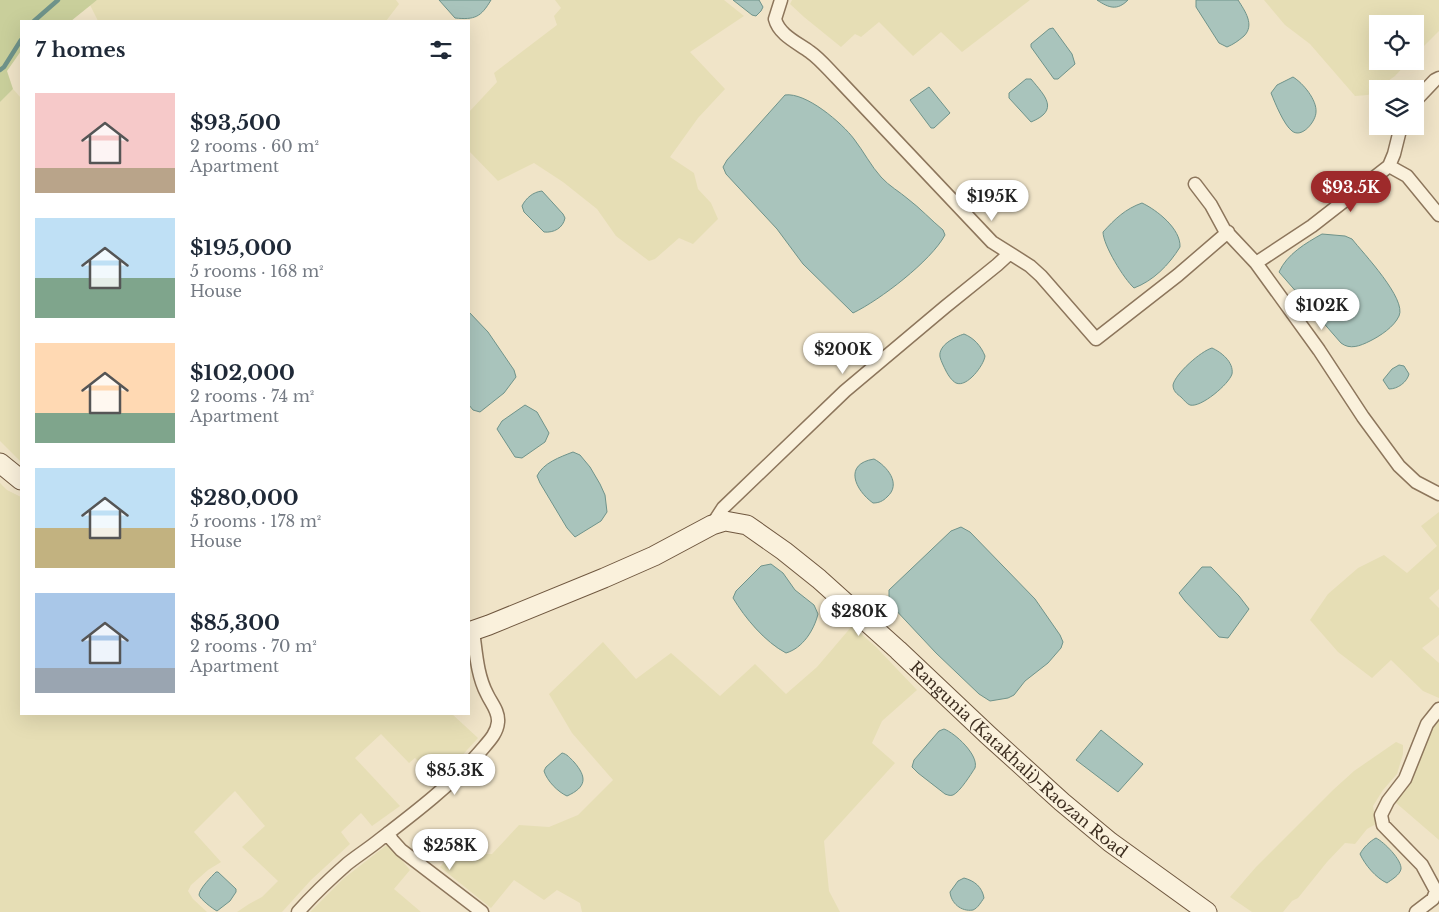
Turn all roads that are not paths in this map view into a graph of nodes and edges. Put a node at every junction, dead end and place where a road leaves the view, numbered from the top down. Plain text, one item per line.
1 (781, 0) edge
2 (1439, 78) edge
3 (1424, 92) edge
4 (1398, 135) edge
5 (1388, 166) junction
6 (1195, 184) dead end
7 (1439, 215) edge
8 (1228, 232) junction
9 (1009, 254) junction
10 (1256, 263) junction
11 (0, 463) edge
12 (20, 479) edge
13 (1439, 494) edge
14 (712, 525) junction
15 (471, 631) edge
16 (1439, 709) edge
17 (388, 833) junction
18 (298, 912) edge
19 (482, 912) edge
20 (1207, 912) edge
21 (1416, 912) edge

1 - 9 street
2 - 3 street
4 - 5 street
5 - 7 street
5 - 10 street
6 - 8 street
8 - 9 street
8 - 10 street
9 - 14 street
10 - 13 street
11 - 12 main road
14 - 15 main road, Rangunia (Katakhali)-Raozan Road
14 - 20 main road, Rangunia (Katakhali)-Raozan Road
15 - 17 street
16 - 21 street
17 - 18 street
17 - 19 street

